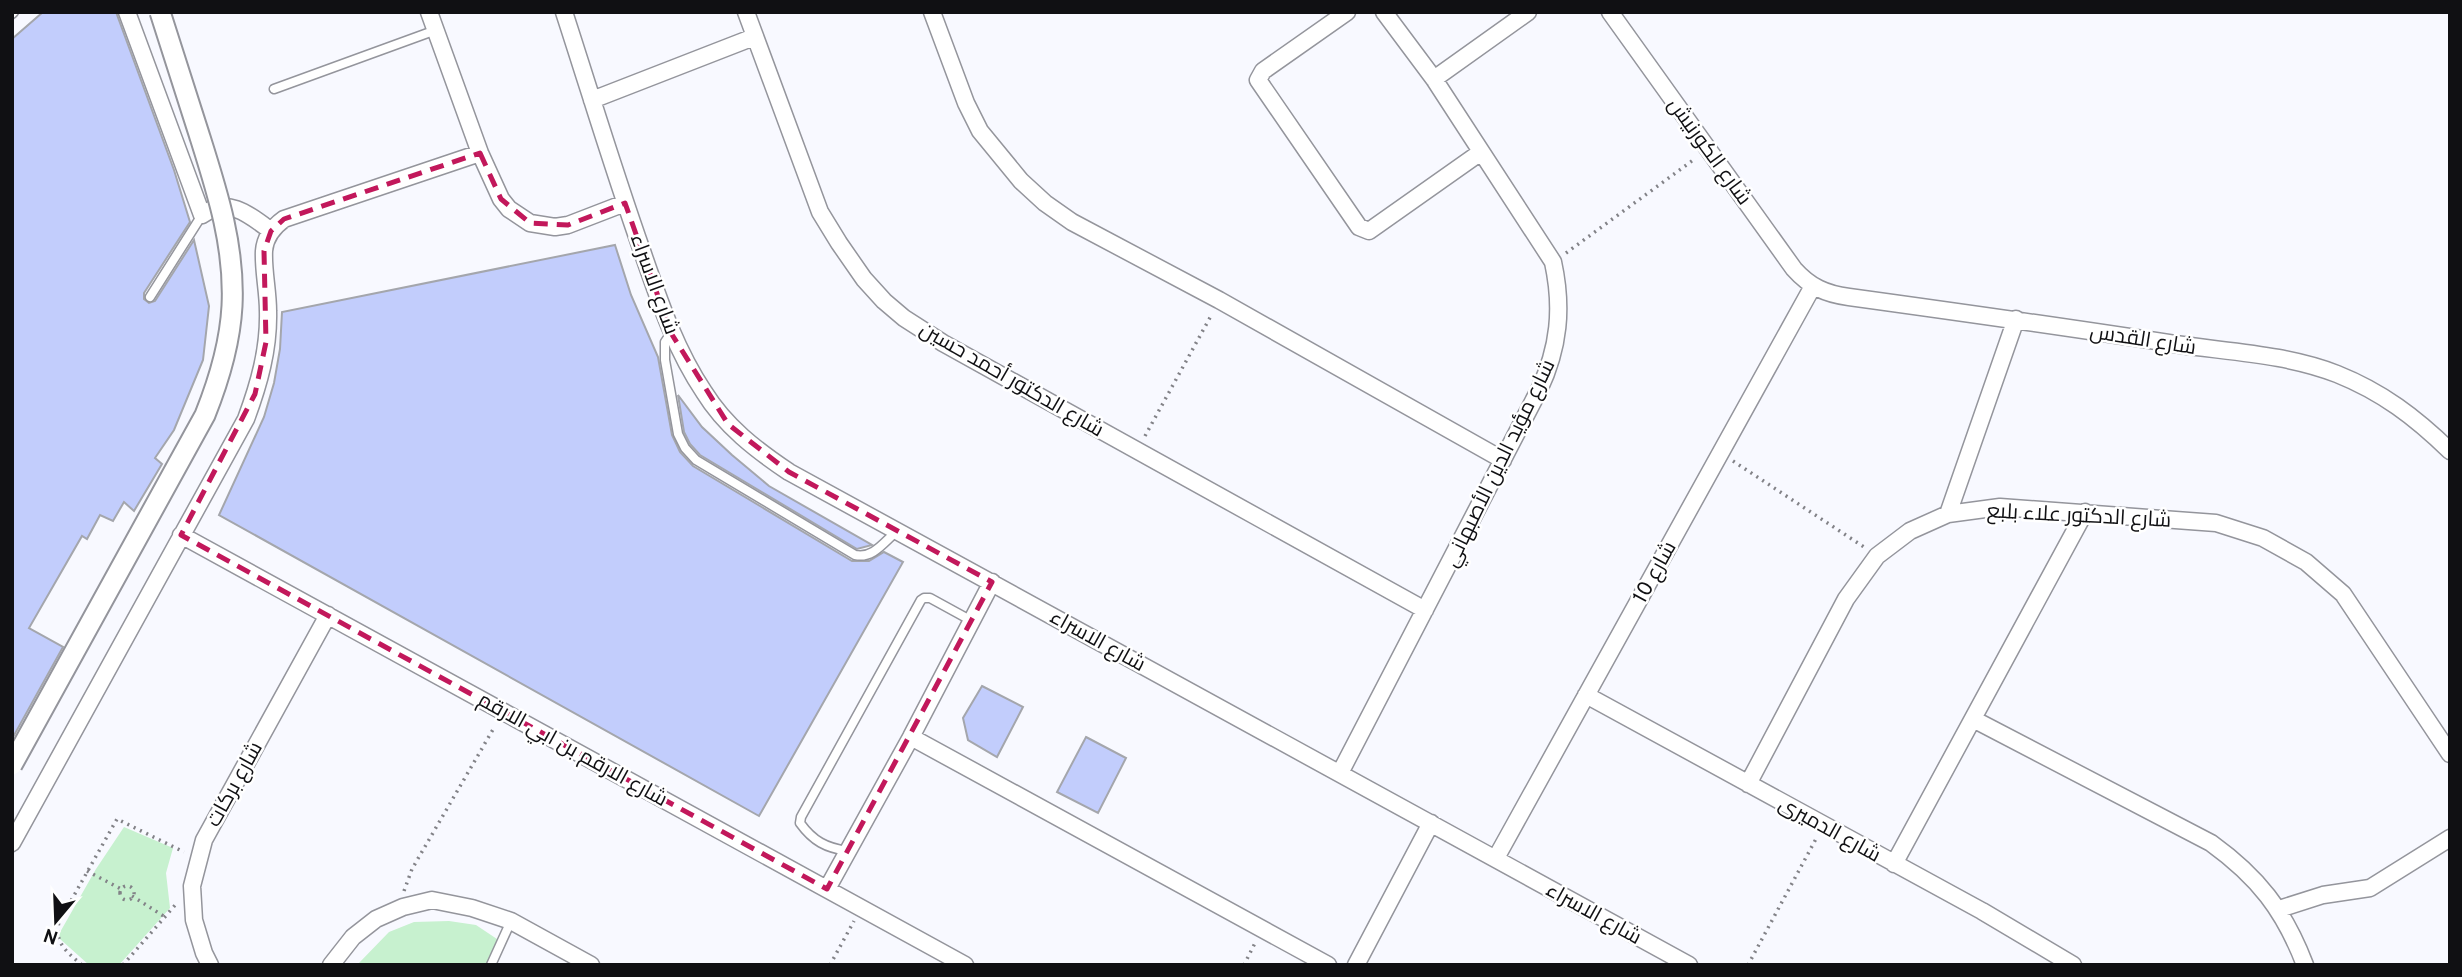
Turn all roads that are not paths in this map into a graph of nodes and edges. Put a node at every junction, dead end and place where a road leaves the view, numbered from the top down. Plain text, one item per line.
1 (127, 12) edge
2 (160, 12) edge
3 (429, 12) edge
4 (564, 12) edge
5 (746, 12) edge
6 (932, 12) edge
7 (1348, 12) edge
8 (1384, 12) edge
9 (1528, 12) edge
10 (1610, 12) edge
11 (436, 30) junction
12 (754, 37) junction
13 (1434, 79) junction
14 (274, 89) dead end
15 (592, 100) junction
16 (1481, 152) junction
17 (481, 153) junction
18 (625, 202) junction
19 (200, 211) junction
20 (271, 231) junction
21 (1813, 286) junction
22 (150, 297) dead end
23 (2016, 319) junction
24 (671, 333) junction
25 (2450, 451) edge
26 (1503, 460) junction
27 (2085, 512) junction
28 (1948, 514) junction
29 (899, 530) junction
30 (181, 535) junction
31 (992, 582) junction
32 (1425, 610) junction
33 (328, 615) junction
34 (972, 621) junction
35 (1586, 695) junction
36 (1973, 719) junction
37 (911, 737) junction
38 (2450, 754) edge
39 (12, 765) edge
40 (1340, 773) junction
41 (1748, 784) junction
42 (1432, 823) junction
43 (2450, 838) edge
44 (12, 843) edge
45 (848, 851) junction
46 (1496, 859) junction
47 (1894, 864) junction
48 (827, 889) junction
49 (2279, 909) junction
50 (511, 921) junction
51 (210, 965) edge
52 (331, 965) edge
53 (491, 965) edge
54 (591, 965) edge
55 (965, 965) edge
56 (1328, 965) edge
57 (1356, 965) edge
58 (1689, 965) edge
59 (2073, 965) edge
60 (2305, 965) edge

1 - 19 street
2 - 39 street, bridge
3 - 11 street
4 - 15 street, شارع الاسراء
5 - 12 street, شارع الدكتور أحمد حسين
6 - 26 street
7 - 16 street
8 - 13 street, شارع مؤيد الدين الأصبهاني
9 - 13 street
10 - 21 street, شارع الكورنيش
11 - 14 lane
11 - 17 street
12 - 15 street
12 - 32 street, شارع الدكتور أحمد حسين
13 - 16 street, شارع مؤيد الدين الأصبهاني
15 - 18 street, شارع الاسراء
16 - 26 street, شارع مؤيد الدين الأصبهاني
17 - 18 street
17 - 20 street
18 - 24 street, شارع الاسراء
19 - 20 street
19 - 22 lane
20 - 30 street
21 - 23 street, شارع القدس
21 - 35 street, شارع 10
23 - 25 street, شارع القدس
23 - 28 street
24 - 29 street, شارع الاسراء
24 - 29 lane
26 - 32 street, شارع مؤيد الدين الأصبهاني
27 - 28 street, شارع الدكتور علاء بلبع
27 - 36 street
27 - 38 street, شارع الدكتور علاء بلبع
28 - 41 street, شارع الدكتور علاء بلبع
29 - 31 street, شارع الاسراء
30 - 33 street, شارع الارقم بن ابي الارقم
30 - 44 street
31 - 34 street
31 - 40 street, شارع الاسراء
32 - 40 street, شارع مؤيد الدين الأصبهاني
33 - 48 street, شارع الارقم بن ابي الارقم
33 - 51 street, شارع بركات
34 - 37 street
34 - 45 lane
35 - 41 street, شارع الدميرى
35 - 46 street, شارع 10
36 - 47 street
36 - 49 street
37 - 45 street
37 - 56 street
40 - 42 street, شارع الاسراء
41 - 47 street, شارع الدميرى
42 - 46 street, شارع الاسراء
42 - 57 street
43 - 49 street
45 - 48 street
46 - 58 street, شارع الاسراء
47 - 59 street, شارع الدميرى
48 - 55 street, شارع الارقم بن ابي الارقم
49 - 60 street
50 - 52 street
50 - 53 lane
50 - 54 street

